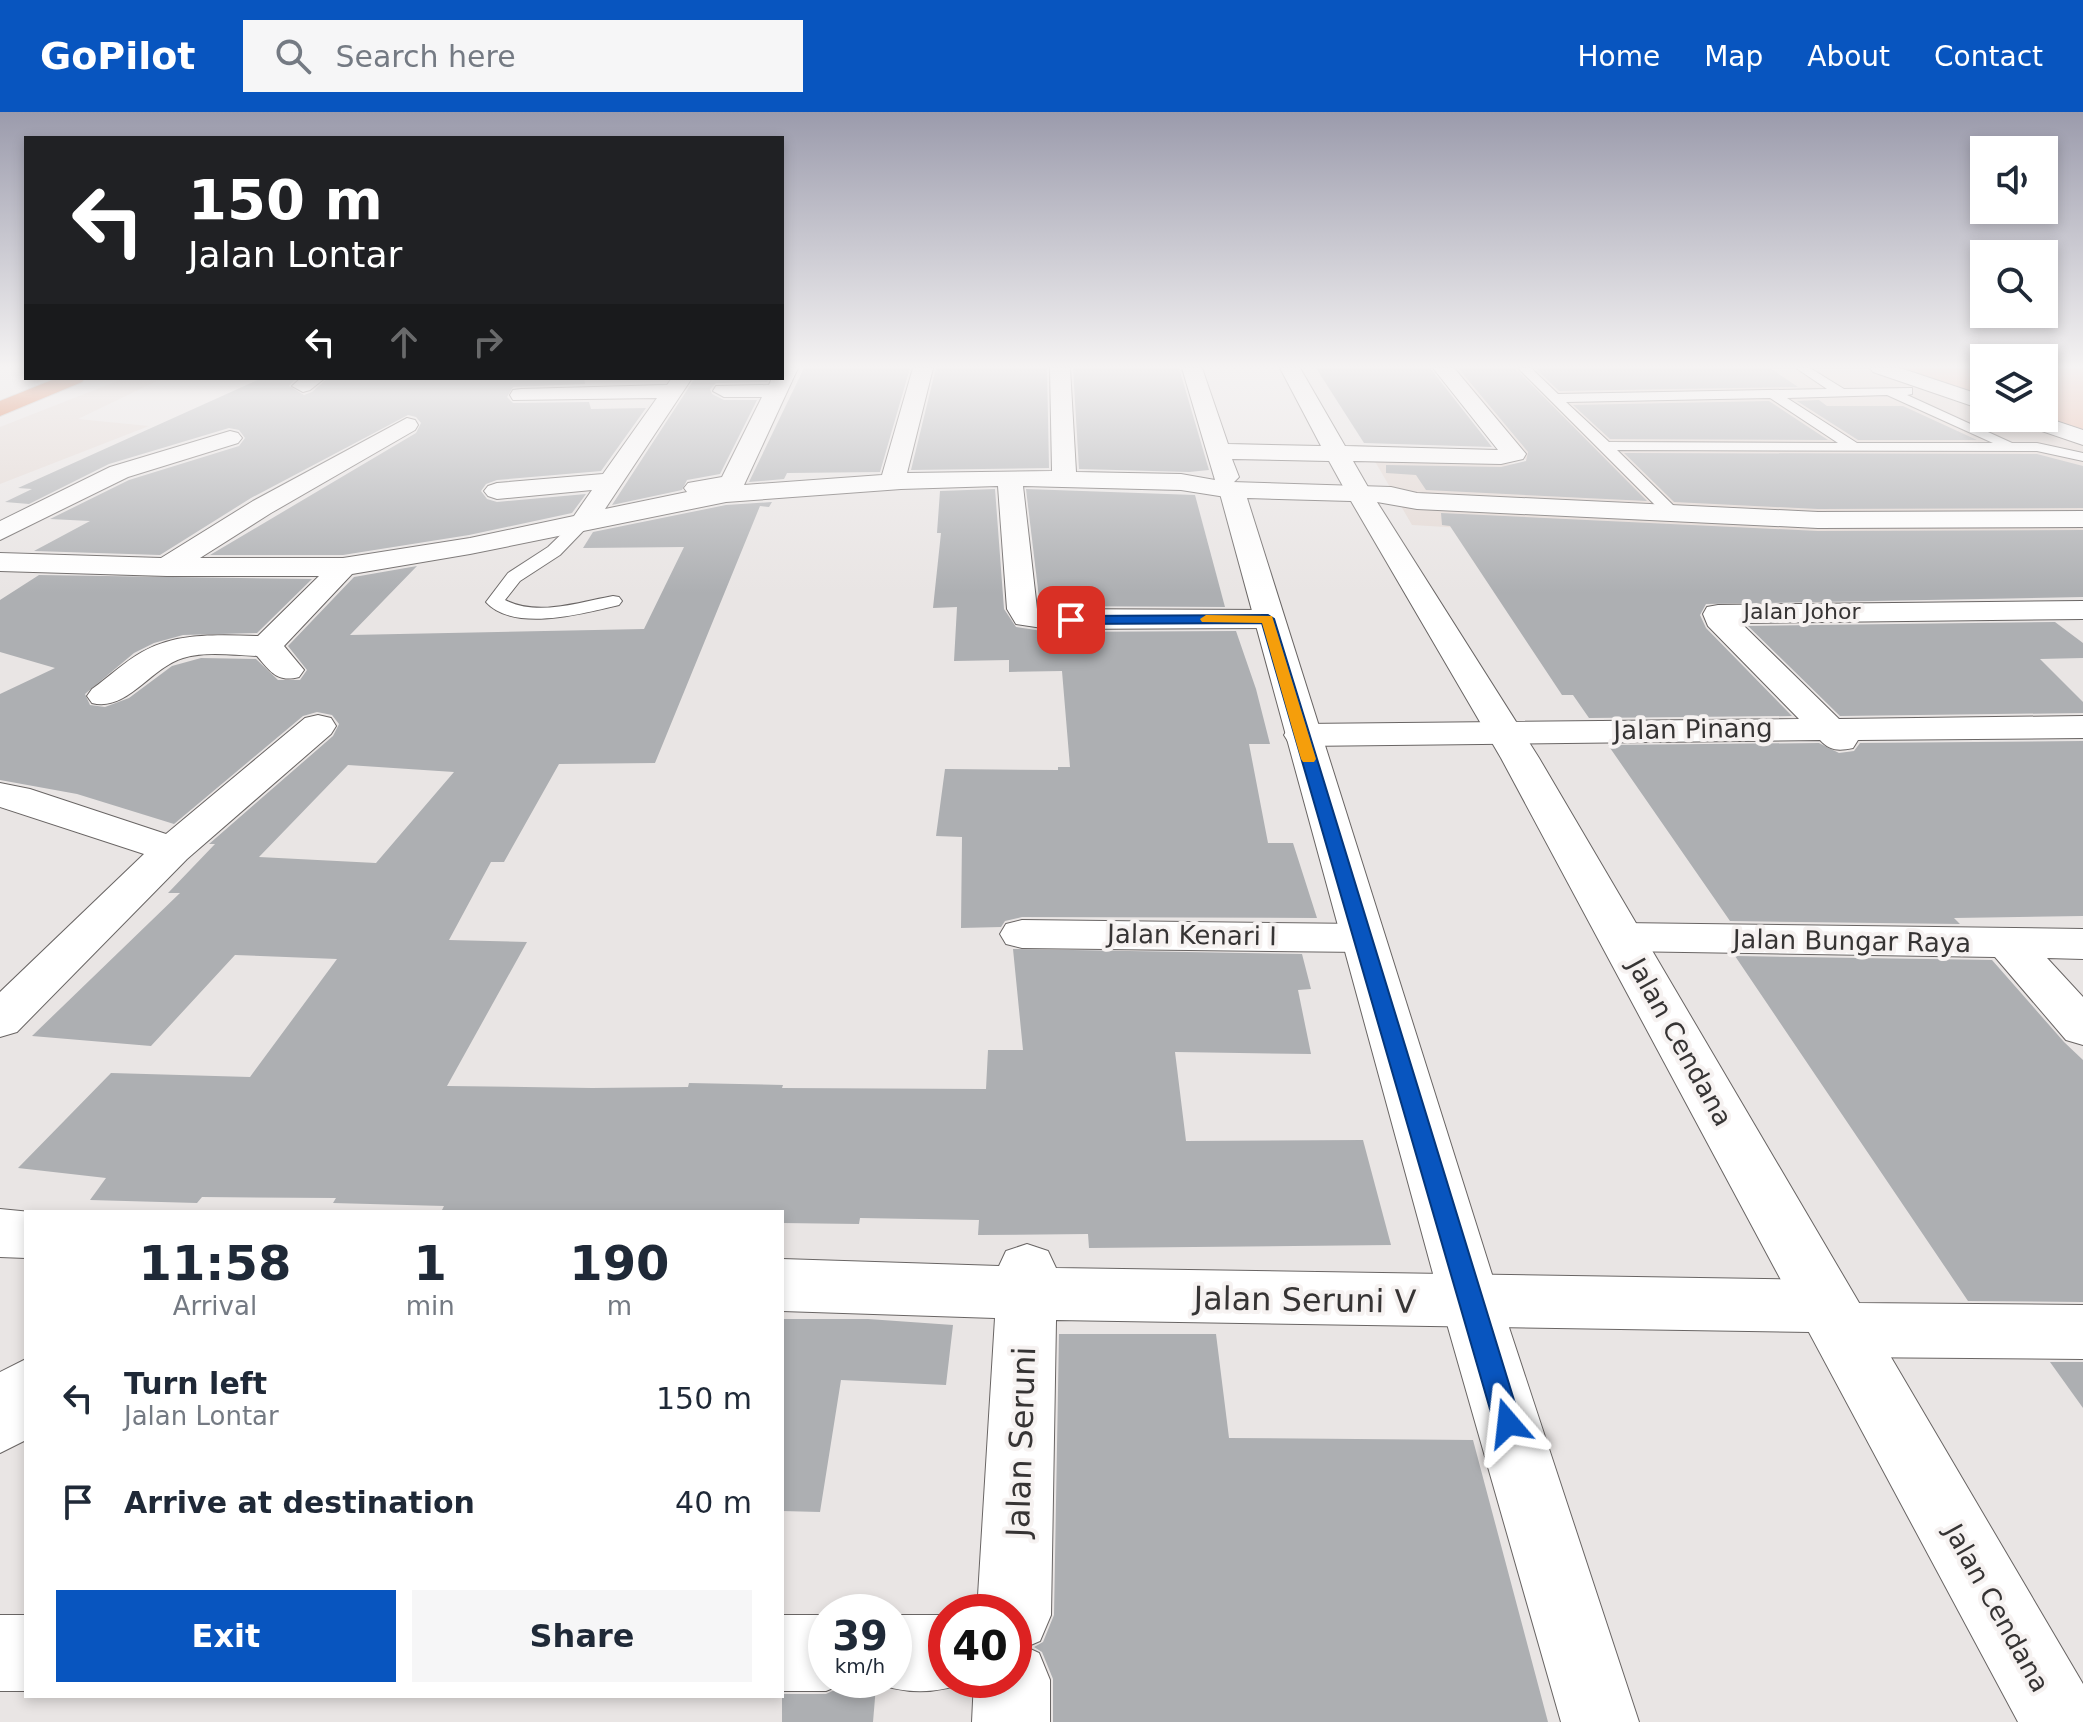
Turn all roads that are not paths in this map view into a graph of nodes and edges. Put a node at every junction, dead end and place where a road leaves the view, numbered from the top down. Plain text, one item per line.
1 (213, 443) edge
2 (375, 443) edge
3 (638, 443) edge
4 (751, 443) edge
5 (902, 443) edge
6 (1063, 443) edge
7 (1215, 443) edge
8 (1332, 443) edge
9 (1505, 443) edge
10 (1602, 443) edge
11 (1848, 443) edge
12 (2006, 443) edge
13 (1605, 446) junction
14 (2012, 446) junction
15 (1854, 447) junction
16 (1336, 451) junction
17 (2083, 457) edge
18 (1224, 471) junction
19 (1064, 472) junction
20 (894, 474) junction
21 (1010, 478) junction
22 (612, 481) junction
23 (732, 484) junction
24 (497, 491) dead end
25 (639, 494) dead end
26 (1359, 494) junction
27 (1666, 507) junction
28 (2083, 512) edge
29 (1962, 516) junction
30 (2083, 519) edge
31 (582, 523) junction
32 (0, 532) edge
33 (0, 562) edge
34 (36, 564) junction
35 (167, 567) junction
36 (343, 567) junction
37 (0, 589) edge
38 (613, 601) dead end
39 (2083, 610) edge
40 (1268, 619) junction
41 (104, 696) dead end
42 (318, 726) dead end
43 (1829, 727) junction
44 (2083, 727) edge
45 (1678, 743) junction
46 (1512, 745) junction
47 (1306, 748) junction
48 (1855, 755) junction
49 (2083, 756) edge
50 (8, 796) edge
51 (172, 850) junction
52 (1022, 934) dead end
53 (1621, 937) junction
54 (1363, 938) junction
55 (2008, 943) junction
56 (2083, 944) edge
57 (1, 1018) edge
58 (2083, 1028) edge
59 (0, 1233) edge
60 (24, 1234) edge
61 (0, 1256) edge
62 (24, 1257) edge
63 (784, 1261) edge
64 (1028, 1282) junction
65 (784, 1285) edge
66 (1467, 1289) junction
67 (1826, 1304) junction
68 (2083, 1332) edge
69 (24, 1392) edge
70 (0, 1422) edge
71 (1015, 1594) edge
72 (0, 1653) edge
73 (24, 1653) edge
74 (784, 1653) edge
75 (808, 1653) edge
76 (1012, 1698) edge
77 (1011, 1722) edge
78 (1600, 1722) edge
79 (2061, 1722) edge

1 - 32 street
2 - 35 street
3 - 22 street
4 - 23 street
5 - 20 street
6 - 19 street
7 - 18 street
8 - 16 street, Jalan Cendana
9 - 16 street
10 - 13 lane
11 - 15 lane
12 - 14 lane
13 - 15 lane
13 - 27 lane
14 - 15 lane
14 - 17 lane
16 - 18 street
16 - 26 street, Jalan Cendana
18 - 19 street
18 - 21 street
18 - 26 street
18 - 40 street
19 - 20 street
20 - 23 street
21 - 31 street
21 - 40 street
22 - 24 street
22 - 31 street
23 - 25 street
26 - 27 street
26 - 46 street, Jalan Cendana
27 - 29 street
28 - 29 street
29 - 30 street
31 - 36 street
31 - 38 lane
33 - 34 street
34 - 35 street
34 - 37 street
35 - 36 street
36 - 41 street
39 - 43 street, Jalan Johor
40 - 47 street
42 - 51 street
43 - 44 street, Jalan Pinang
43 - 45 street, Jalan Pinang
43 - 48 street, Jalan Johor
45 - 46 street, Jalan Pinang
45 - 48 street, Jalan Pinang
46 - 47 street, Jalan Pinang
46 - 53 street, Jalan Cendana
47 - 54 street
48 - 49 street, Jalan Pinang
50 - 51 street
51 - 57 street
52 - 54 street, Jalan Kenari I
53 - 55 street, Jalan Bungar Raya
53 - 67 street, Jalan Cendana
54 - 66 street
55 - 56 street, Jalan Bungar Raya
55 - 58 street
59 - 60 street
61 - 62 street
63 - 64 street, Jalan Seruni V
64 - 65 street, Jalan Seruni V
64 - 66 street, Jalan Seruni V
64 - 71 street, Jalan Seruni
66 - 67 street, Jalan Seruni V
66 - 78 street
67 - 68 street, Jalan Seruni V
67 - 79 street, Jalan Cendana
69 - 70 street
72 - 73 street
74 - 75 street
76 - 77 street

